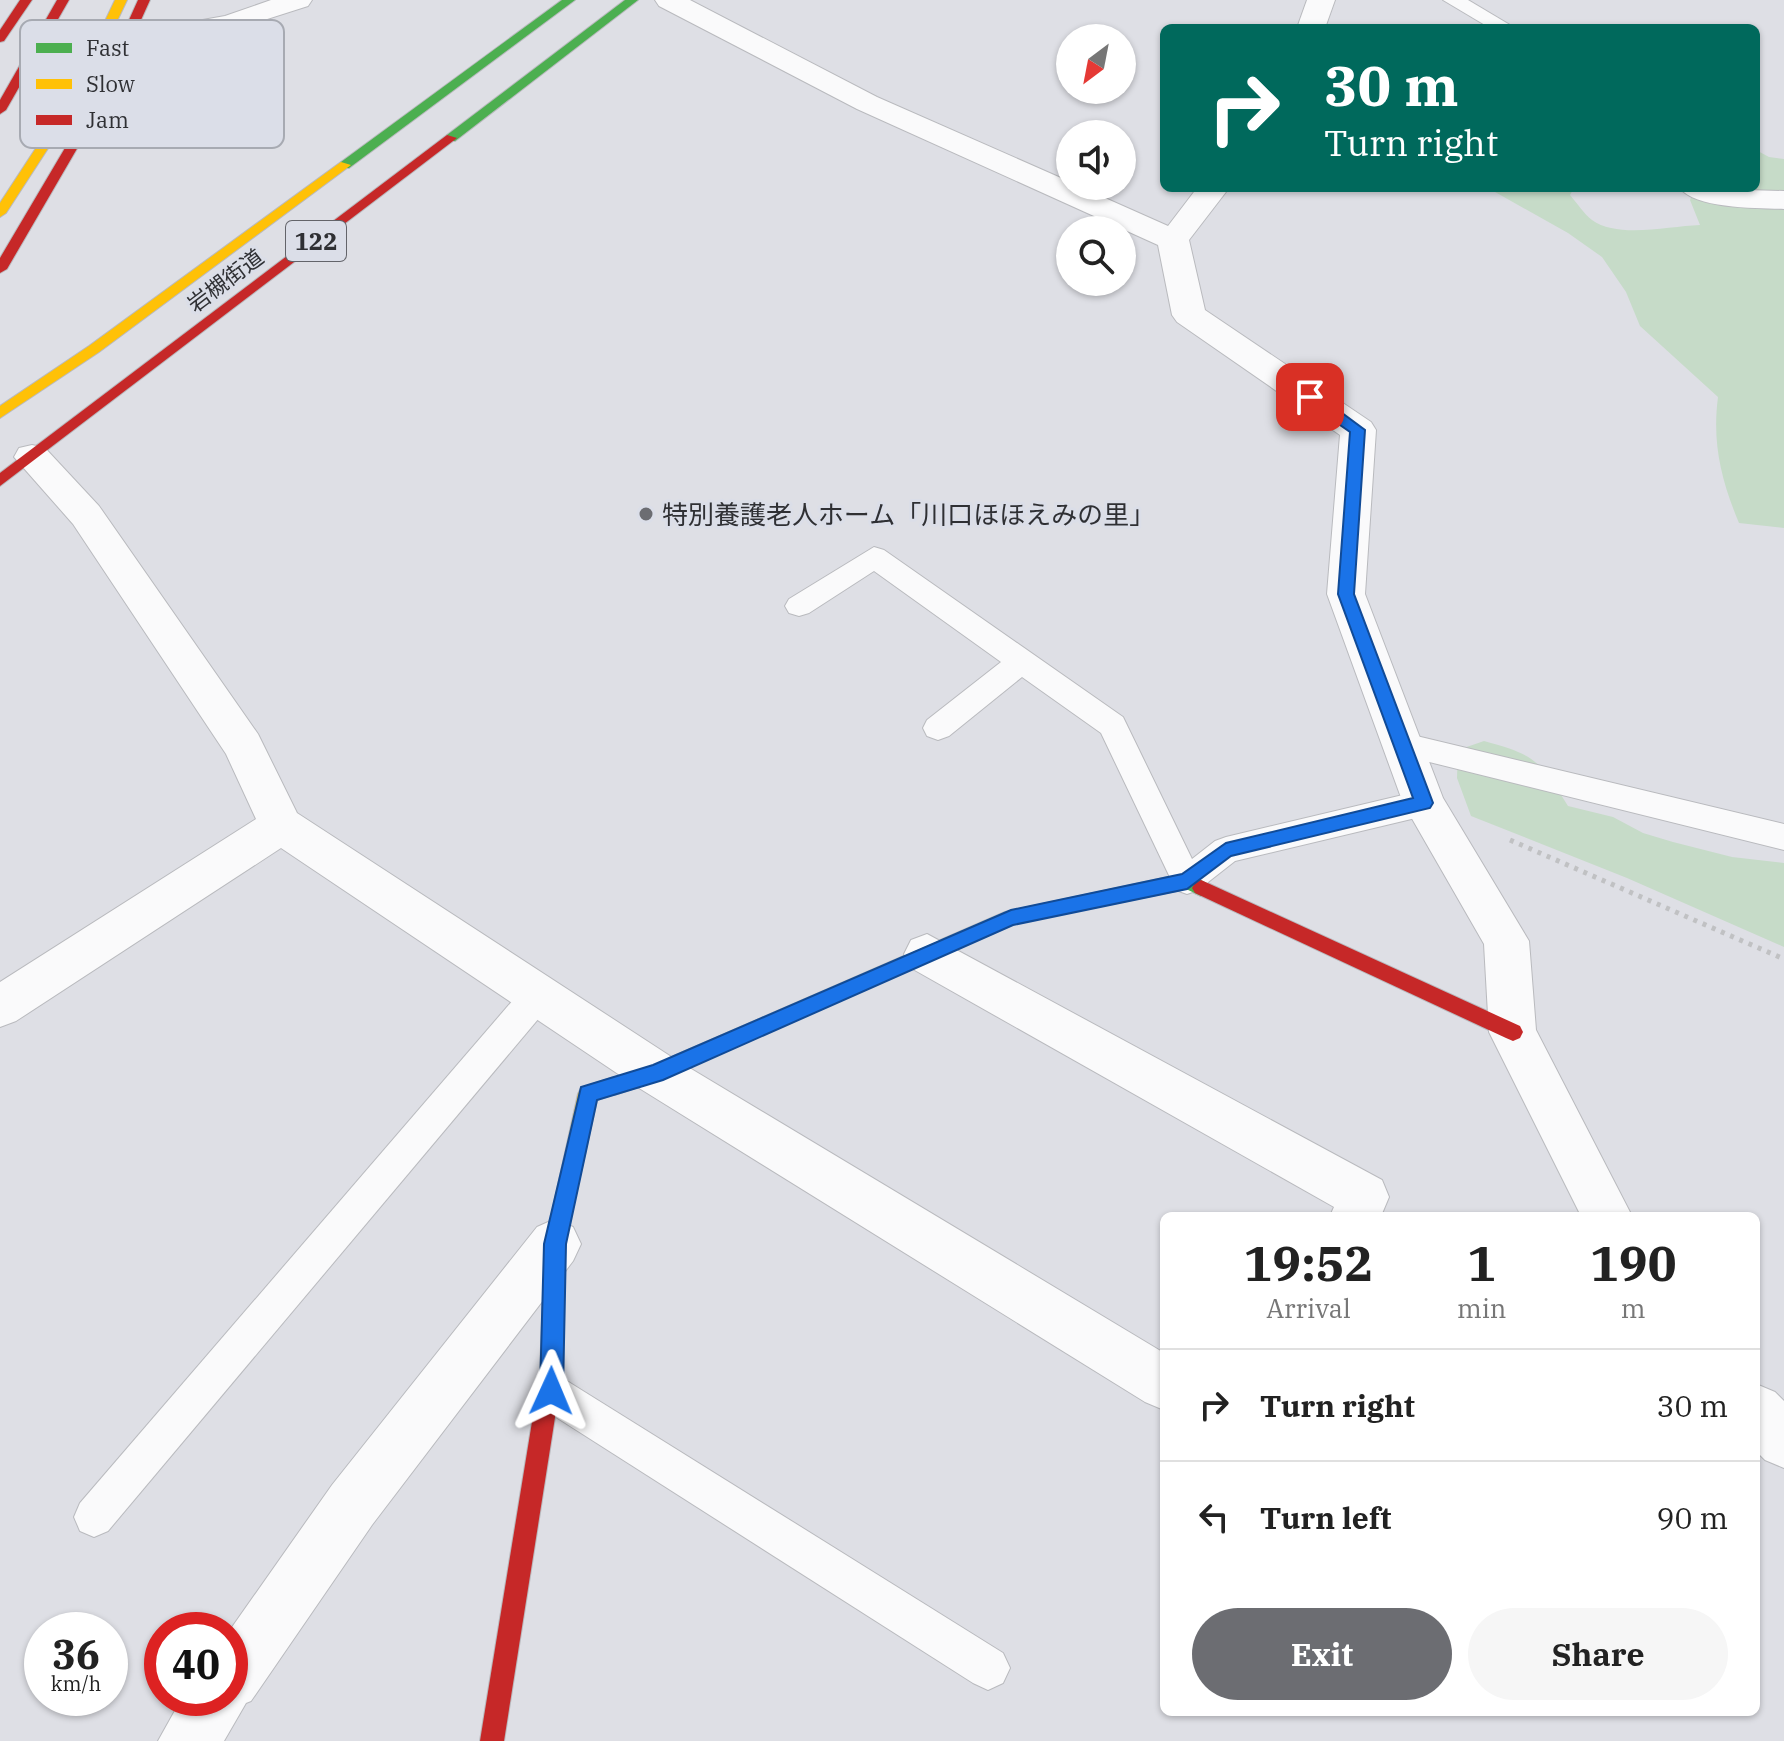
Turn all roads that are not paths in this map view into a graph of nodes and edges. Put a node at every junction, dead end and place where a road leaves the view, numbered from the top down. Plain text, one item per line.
1 (26, 0) edge
2 (63, 0) edge
3 (121, 0) edge
4 (144, 0) edge
5 (298, 0) edge
6 (569, 0) edge
7 (632, 0) edge
8 (669, 0) edge
9 (1321, 0) edge
10 (1453, 0) edge
11 (52, 20) edge
12 (112, 20) edge
13 (137, 20) edge
14 (239, 20) edge
15 (1312, 24) edge
16 (1498, 24) edge
17 (0, 39) edge
18 (20, 75) edge
19 (0, 110) edge
20 (42, 148) edge
21 (48, 148) edge
22 (68, 148) edge
23 (1210, 192) edge
24 (1710, 192) edge
25 (1784, 200) edge
26 (0, 213) edge
27 (0, 240) edge
28 (1173, 240) junction
29 (0, 269) edge
30 (94, 349) junction
31 (25, 375) dead end
32 (0, 413) edge
33 (16, 469) edge
34 (799, 606) dead end
35 (1022, 661) junction
36 (938, 728) dead end
37 (1404, 745) junction
38 (1424, 803) junction
39 (281, 825) junction
40 (1784, 837) edge
41 (1187, 881) junction
42 (927, 954) junction
43 (538, 995) junction
44 (0, 1007) edge
45 (1513, 1032) junction
46 (656, 1073) junction
47 (1357, 1212) edge
48 (1605, 1212) edge
49 (555, 1244) junction
50 (1160, 1381) edge
51 (551, 1391) junction
52 (1760, 1415) edge
53 (1784, 1441) edge
54 (94, 1517) dead end
55 (248, 1654) edge
56 (988, 1668) dead end
57 (205, 1716) edge
58 (188, 1741) edge
59 (492, 1741) edge

1 - 17 main road
2 - 11 main road
3 - 12 main road
4 - 13 main road
5 - 14 street
6 - 30 main road, 岩槻街道 / 122
7 - 33 main road, 岩槻街道 / 122
8 - 28 street
9 - 15 street
10 - 16 lane
18 - 19 main road
20 - 26 main road
21 - 27 main road
22 - 29 main road
23 - 28 street
24 - 25 street
28 - 37 street
30 - 31 main road
30 - 32 main road, 岩槻街道 / 122
33 - 39 street
34 - 35 lane
35 - 36 lane
35 - 41 lane
37 - 38 street
37 - 40 lane
38 - 41 lane
38 - 45 street
39 - 43 street
39 - 44 street
41 - 42 main road
41 - 45 main road
42 - 46 main road
42 - 47 street
43 - 46 street
43 - 54 lane
45 - 48 street
46 - 49 main road
46 - 50 street
49 - 51 main road
49 - 55 street
51 - 56 lane
51 - 59 main road
52 - 53 street
57 - 58 street

